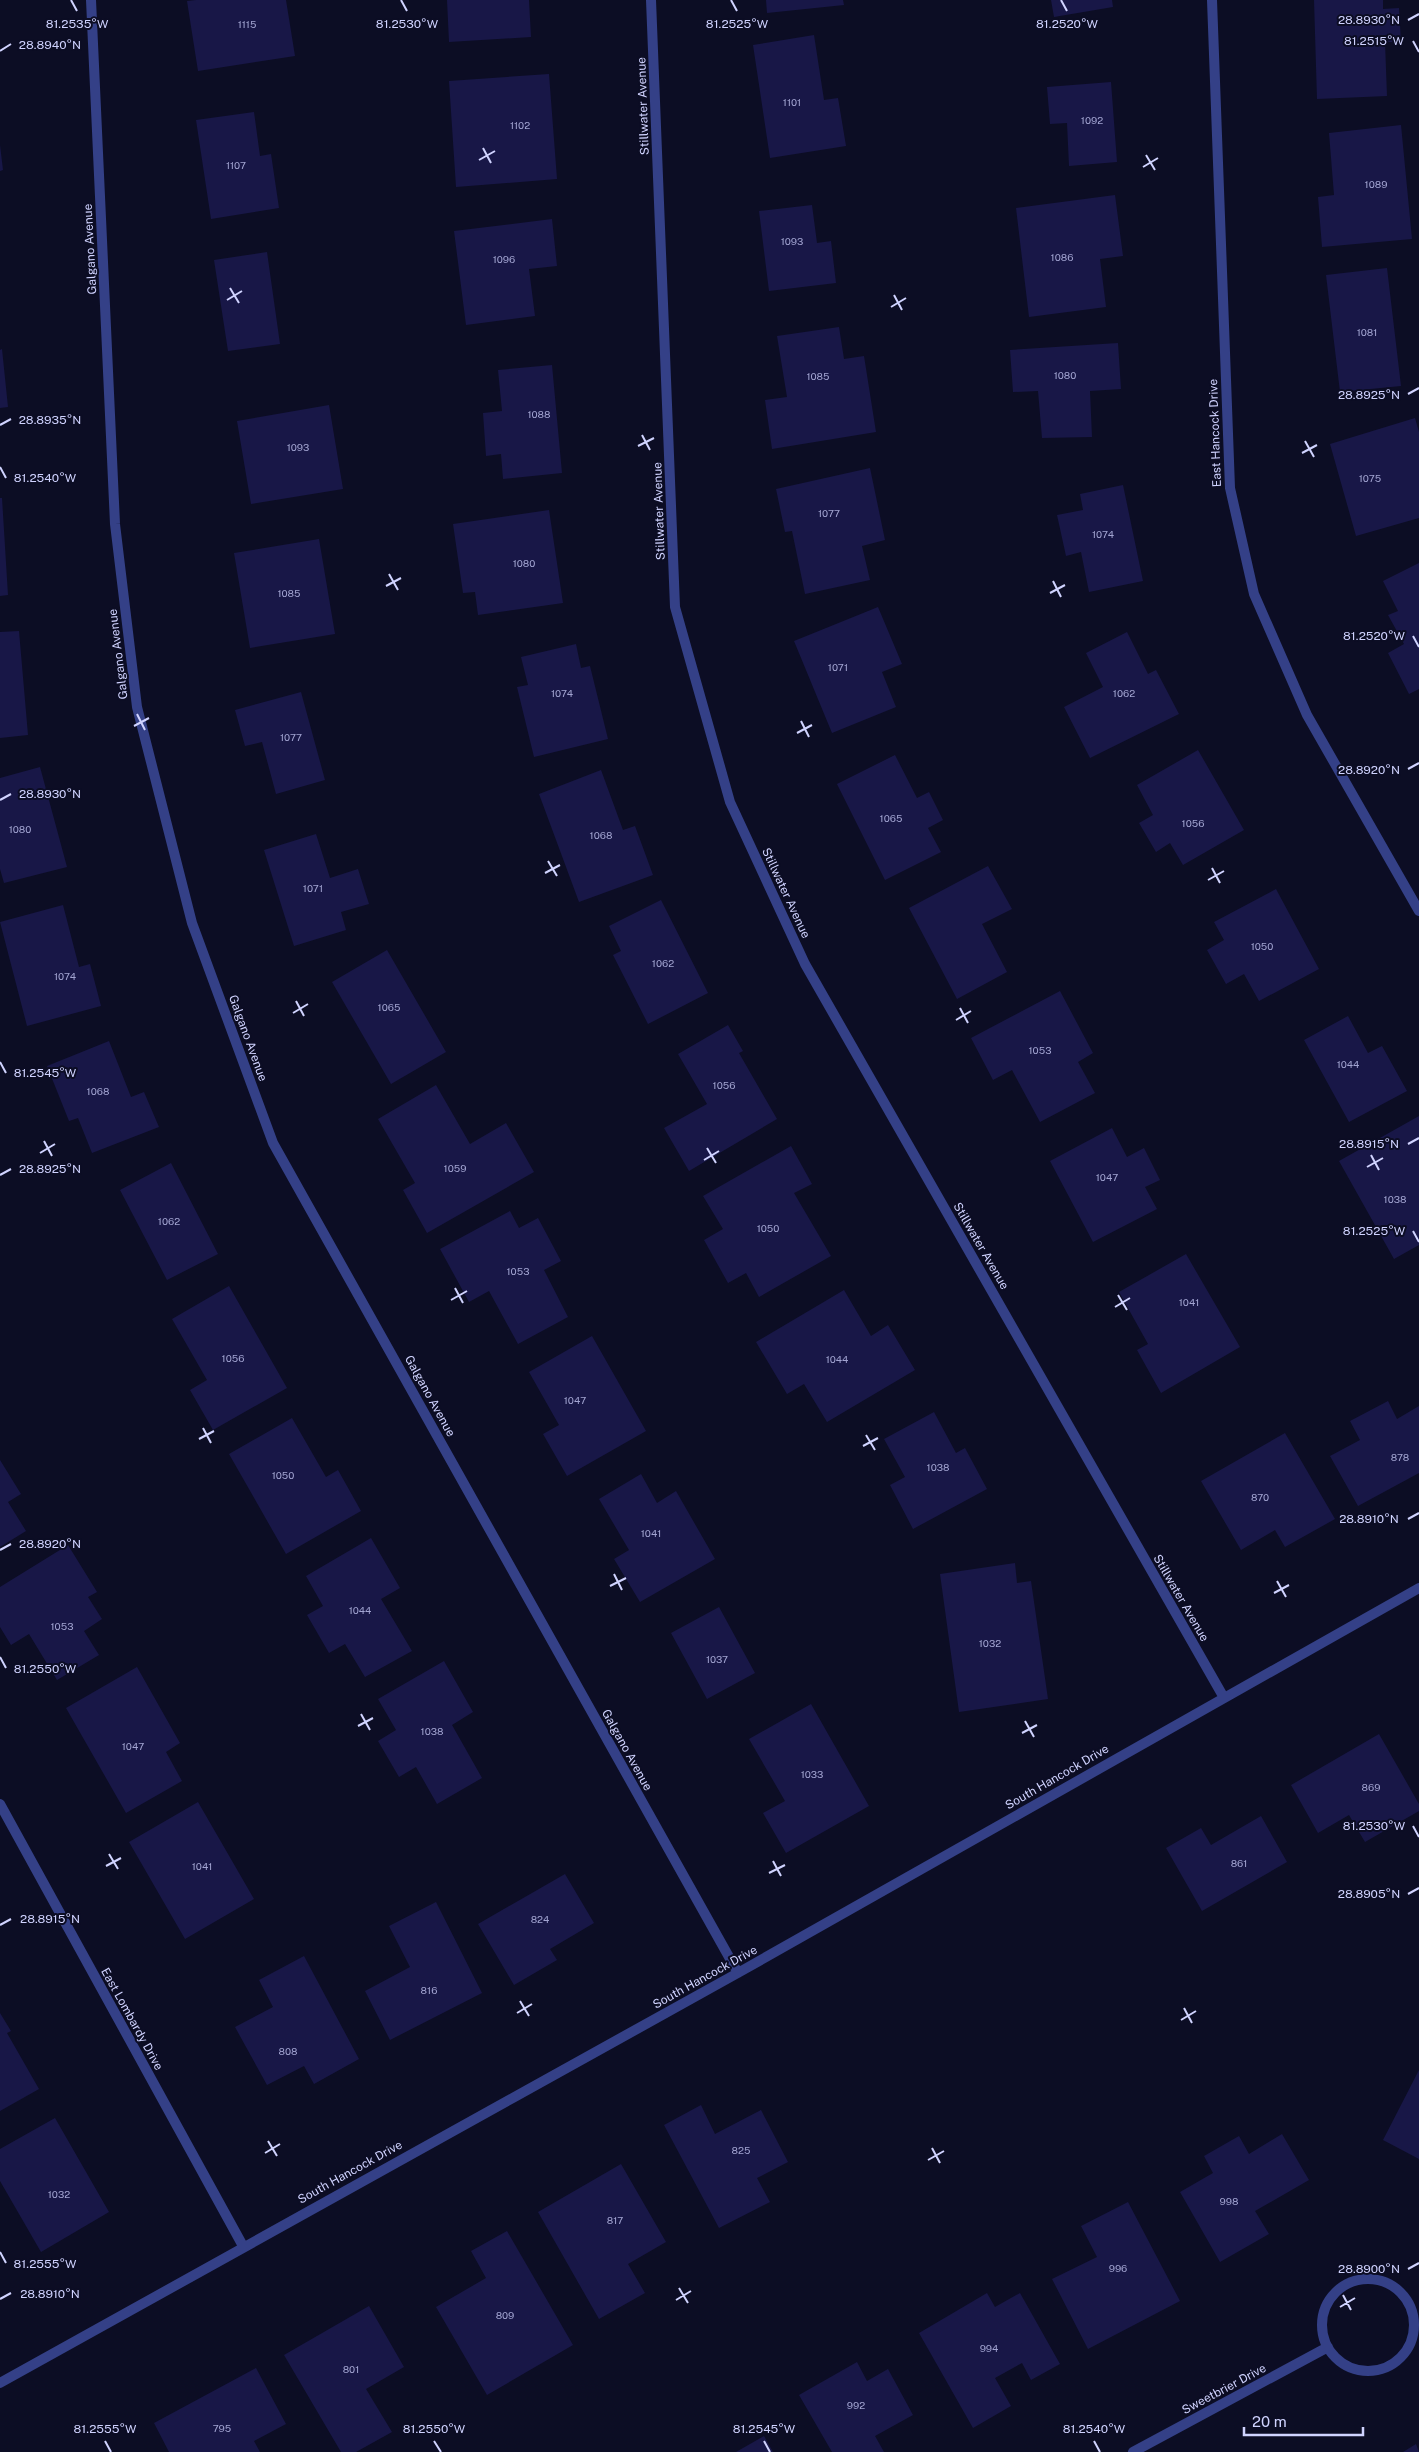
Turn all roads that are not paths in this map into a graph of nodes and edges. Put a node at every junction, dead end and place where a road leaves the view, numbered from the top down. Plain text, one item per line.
1 (91, 0) edge
2 (651, 0) edge
3 (1212, 0) edge
4 (1419, 912) edge
5 (1419, 1588) edge
6 (1223, 1696) junction
7 (0, 1804) edge
8 (738, 1973) junction
9 (243, 2246) junction
10 (1328, 2348) junction
11 (0, 2383) edge
12 (1133, 2452) edge

1 - 8 street, Galgano Avenue
2 - 6 street, Stillwater Avenue
3 - 4 street, East Hancock Drive
5 - 6 street, South Hancock Drive
6 - 8 street, South Hancock Drive
7 - 9 street, East Lombardy Drive
8 - 9 street, South Hancock Drive
9 - 11 street, South Hancock Drive
10 - 10 street
10 - 12 street, Sweetbrier Drive

